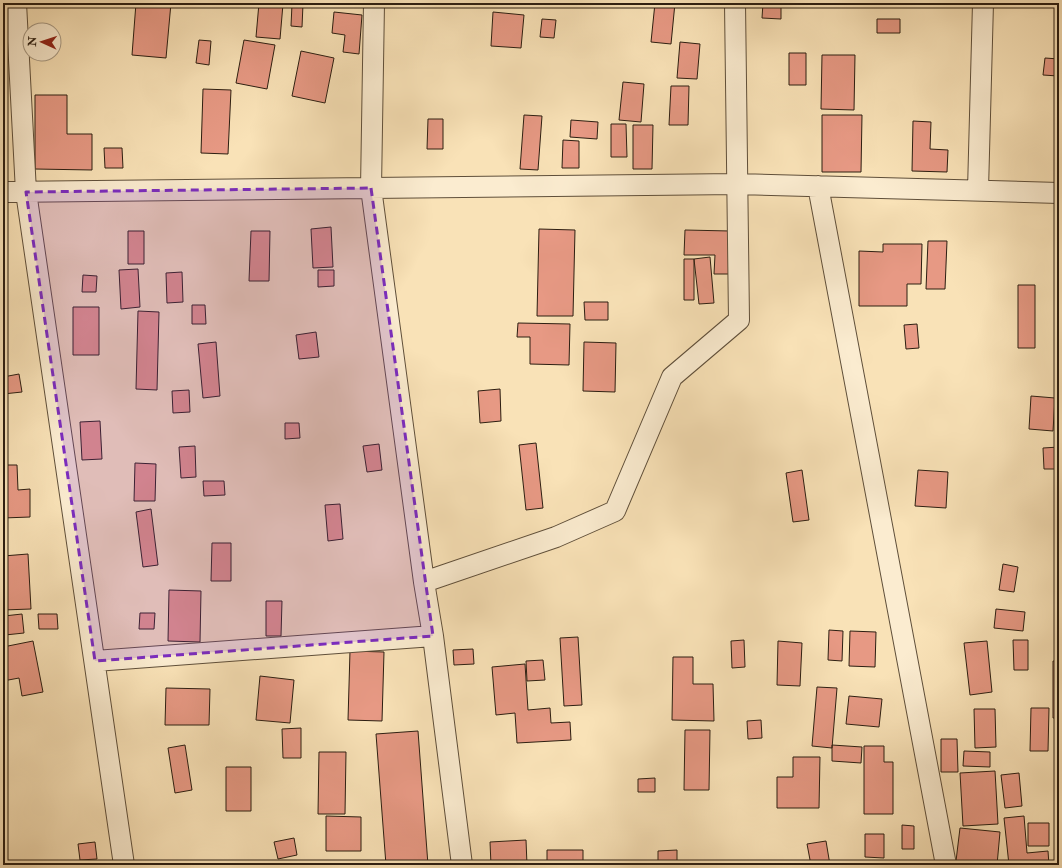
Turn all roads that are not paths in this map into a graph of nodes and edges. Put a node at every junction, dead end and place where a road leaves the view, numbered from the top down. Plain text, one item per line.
1 (16, 3) edge
2 (374, 3) edge
3 (735, 3) edge
4 (983, 3) edge
5 (736, 184) junction
6 (818, 186) junction
7 (371, 188) junction
8 (978, 190) junction
9 (3, 192) edge
10 (26, 192) junction
11 (1059, 193) edge
12 (424, 582) junction
13 (432, 636) junction
14 (95, 661) junction
15 (124, 865) edge
16 (462, 865) edge
17 (946, 865) edge

1 - 10 street
2 - 7 street
3 - 5 street
4 - 8 street
5 - 6 street
5 - 7 street
5 - 12 street
6 - 8 street
6 - 17 street
7 - 10 street
7 - 12 street
8 - 11 street
9 - 10 street
10 - 14 street
12 - 13 street
13 - 14 street
13 - 16 street
14 - 15 street

